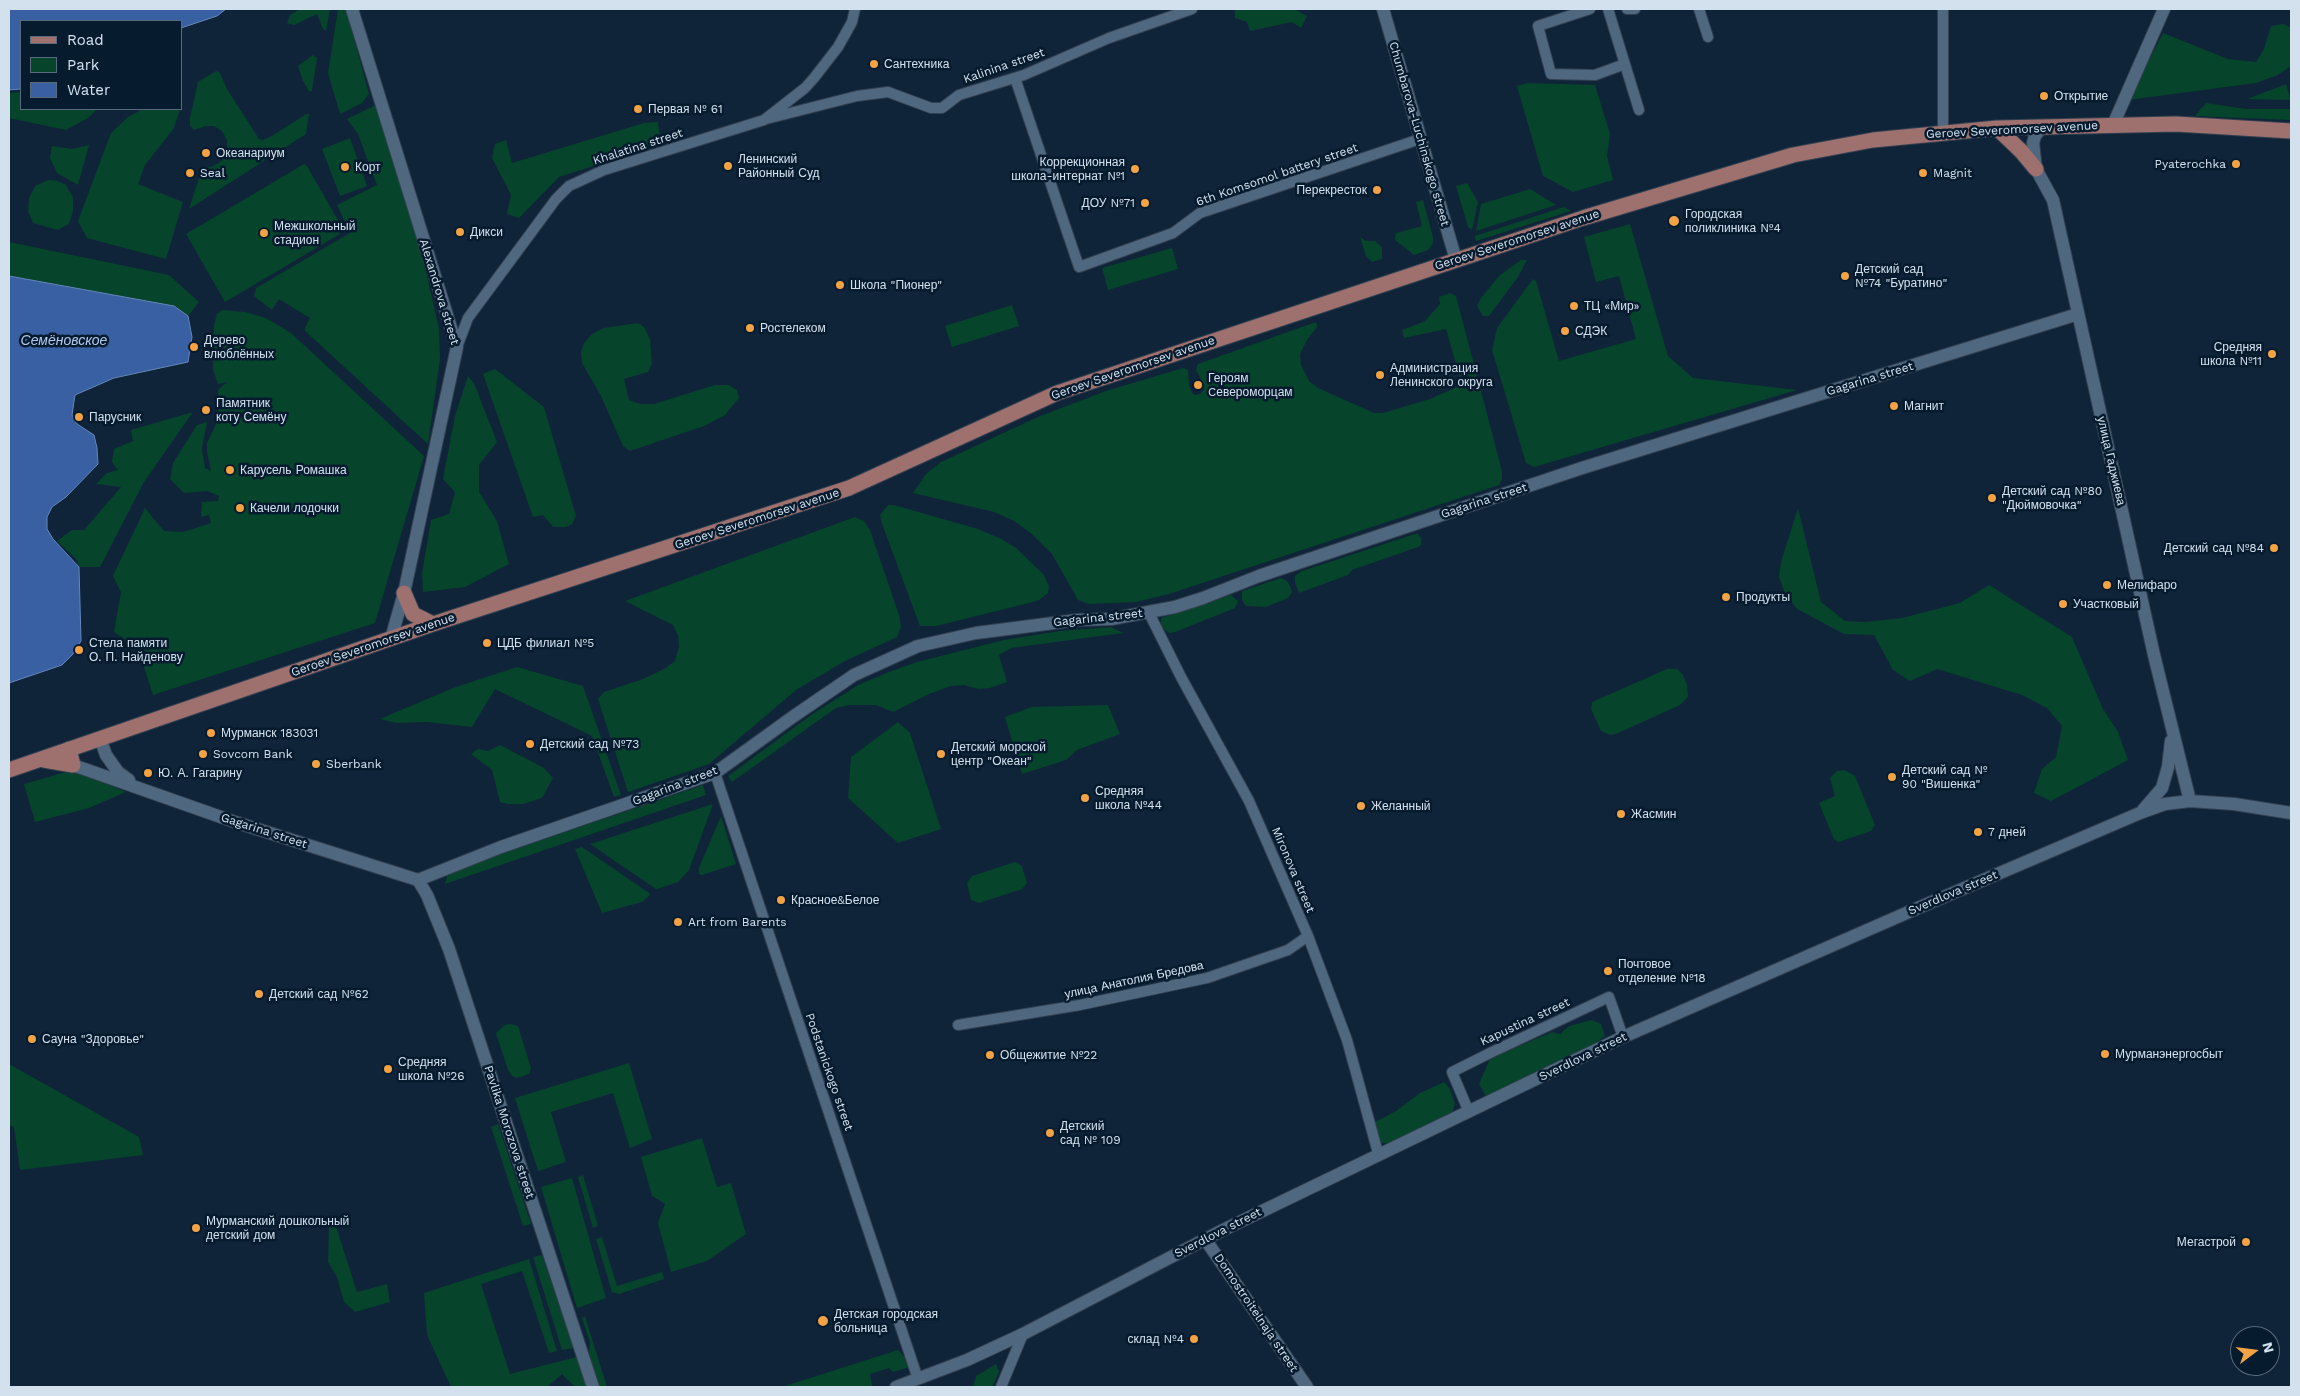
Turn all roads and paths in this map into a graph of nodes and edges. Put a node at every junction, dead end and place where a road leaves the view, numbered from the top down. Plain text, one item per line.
1 (352, 9) edge
2 (855, 9) edge
3 (1192, 9) edge
4 (1383, 9) edge
5 (1590, 9) edge
6 (1608, 9) edge
7 (1627, 9) edge
8 (1635, 9) edge
9 (1699, 9) edge
10 (1944, 9) edge
11 (2164, 9) edge
12 (1708, 37) dead end
13 (1625, 64) junction
14 (1015, 78) junction
15 (1639, 110) dead end
16 (764, 120) junction
17 (2113, 125) junction
18 (2043, 126) junction
19 (1997, 128) junction
20 (1943, 131) junction
21 (2291, 131) edge
22 (1420, 138) junction
23 (2036, 169) junction
24 (1456, 260) junction
25 (2078, 314) junction
26 (457, 347) junction
27 (404, 593) junction
28 (1148, 613) junction
29 (434, 624) junction
30 (391, 639) junction
31 (2172, 728) junction
32 (100, 738) junction
33 (70, 749) junction
34 (40, 760) junction
35 (73, 765) junction
36 (9, 770) edge
37 (715, 773) junction
38 (144, 790) junction
39 (2190, 801) junction
40 (2140, 813) junction
41 (2291, 813) edge
42 (418, 880) junction
43 (1308, 936) junction
44 (958, 1025) dead end
45 (1623, 1037) junction
46 (1469, 1112) junction
47 (1378, 1153) junction
48 (1205, 1239) junction
49 (1023, 1334) junction
50 (918, 1379) junction
51 (593, 1387) edge
52 (896, 1387) edge
53 (1001, 1387) edge
54 (1307, 1387) edge

1 - 26 street, Alexandrova street
2 - 16 street, Khalatina street
3 - 14 street, Kalinina street
4 - 22 street, Chumbarova-Luchinskogo street
5 - 13 street
6 - 13 street
7 - 8 street
9 - 12 street
10 - 20 street
11 - 17 street
13 - 15 street
14 - 16 street, Kalinina street
14 - 22 street, 6th Komsomol battery street
16 - 26 street, Khalatina street
17 - 18 main road, Geroev Severomorsev avenue
17 - 21 main road, Geroev Severomorsev avenue
18 - 19 main road, Geroev Severomorsev avenue
18 - 23 street, улица Гаджиева
19 - 20 main road, Geroev Severomorsev avenue
19 - 23 main road
20 - 24 main road, Geroev Severomorsev avenue
22 - 24 street, Chumbarova-Luchinskogo street
23 - 25 street, улица Гаджиева
24 - 29 main road, Geroev Severomorsev avenue
25 - 28 street, Gagarina street
25 - 31 street, улица Гаджиева
26 - 27 street, Alexandrova street
27 - 29 main road
27 - 30 street, Alexandrova street
28 - 37 street, Gagarina street
28 - 43 street, Mironova street
29 - 30 main road, Geroev Severomorsev avenue
30 - 32 main road, Geroev Severomorsev avenue
31 - 39 street, улица Гаджиева
31 - 40 street
32 - 33 main road, Geroev Severomorsev avenue
32 - 38 street, Gagarina street
33 - 34 main road, Geroev Severomorsev avenue
33 - 35 main road
34 - 35 main road
34 - 36 main road, Geroev Severomorsev avenue
35 - 38 street, Gagarina street
37 - 42 street, Gagarina street
37 - 50 street, Podstanickogo street
38 - 42 street, Gagarina street
39 - 40 street, Sverdlova street
39 - 41 street, Sverdlova street
40 - 45 street, Sverdlova street
42 - 51 street, Pavlika Morozova street
43 - 44 street, улица Анатолия Бредова
43 - 47 street, Mironova street
45 - 46 street, Sverdlova street
45 - 46 street, Kapustina street
46 - 47 street, Sverdlova street
47 - 48 street, Sverdlova street
48 - 49 street, Sverdlova street
48 - 54 street, Domostroitelnaja street
49 - 50 street, Sverdlova street
49 - 53 street
50 - 52 street, Sverdlova street

